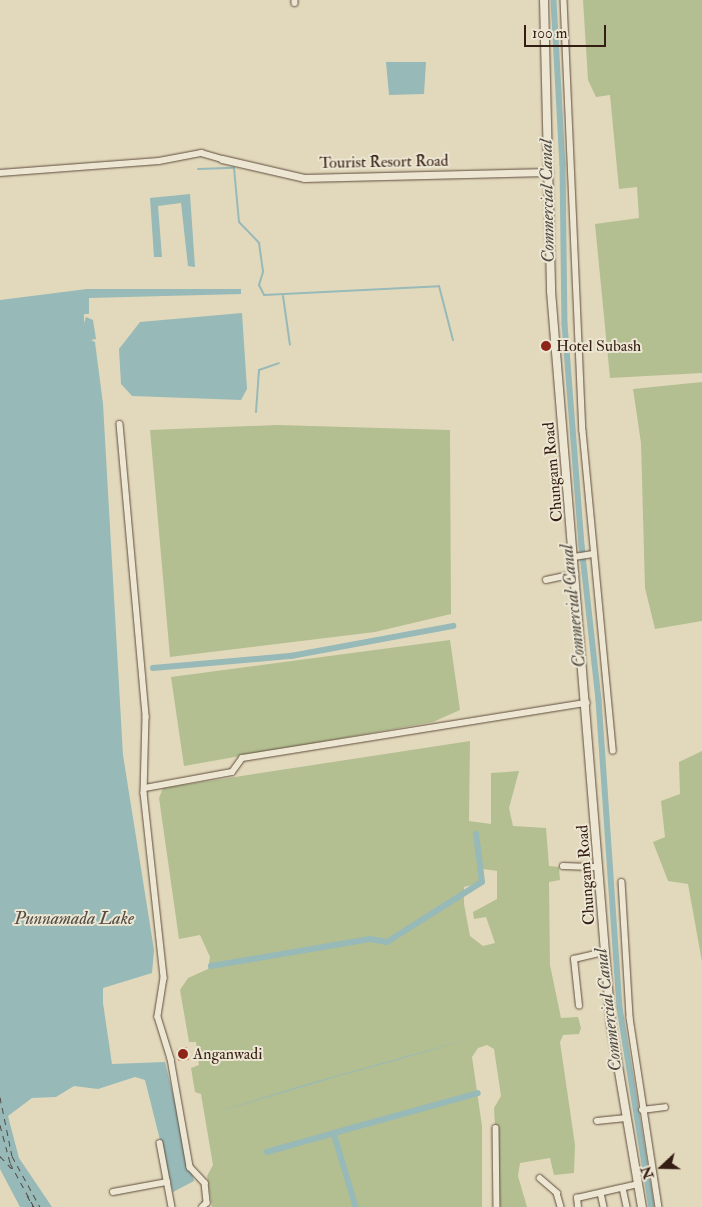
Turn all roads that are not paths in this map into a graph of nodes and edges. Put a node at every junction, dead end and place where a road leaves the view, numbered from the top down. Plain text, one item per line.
1 (544, 0) edge
2 (564, 0) edge
3 (222, 159) joint
4 (549, 172) junction
5 (0, 173) edge
6 (120, 424) dead end
7 (592, 554) junction
8 (576, 556) junction
9 (575, 574) junction
10 (546, 580) dead end
11 (587, 703) junction
12 (612, 751) dead end
13 (145, 788) junction
14 (562, 866) dead end
15 (599, 867) junction
16 (622, 882) dead end
17 (605, 952) junction
18 (579, 1006) dead end
19 (665, 1106) dead end
20 (642, 1110) junction
21 (626, 1118) junction
22 (597, 1121) dead end
23 (496, 1128) dead end
24 (160, 1143) dead end
25 (540, 1178) dead end
26 (167, 1182) junction
27 (638, 1184) junction
28 (623, 1188) junction
29 (113, 1192) dead end
30 (601, 1192) junction
31 (172, 1207) edge
32 (203, 1207) edge
33 (498, 1207) edge
34 (561, 1207) edge
35 (578, 1207) edge
36 (604, 1207) edge
37 (626, 1207) edge
38 (642, 1207) edge
39 (659, 1207) edge

1 - 4 main road, Chungam Road
2 - 7 street
3 - 4 street, Tourist Resort Road
3 - 5 street
4 - 8 main road, Chungam Road
6 - 13 street
7 - 8 street
7 - 12 street
8 - 9 main road, Chungam Road
9 - 10 street
9 - 11 main road, Chungam Road
11 - 13 street
11 - 15 main road, Chungam Road
13 - 32 street
14 - 15 street
15 - 17 main road, Chungam Road
16 - 20 street
17 - 18 street
17 - 21 main road, Chungam Road
19 - 20 street
20 - 39 street
21 - 22 street
21 - 27 main road, Chungam Road
23 - 33 street
24 - 26 street
25 - 34 street
26 - 29 street
26 - 31 street
27 - 28 street
27 - 38 main road, Chungam Road
28 - 30 street
28 - 37 street
30 - 35 street
30 - 36 street

